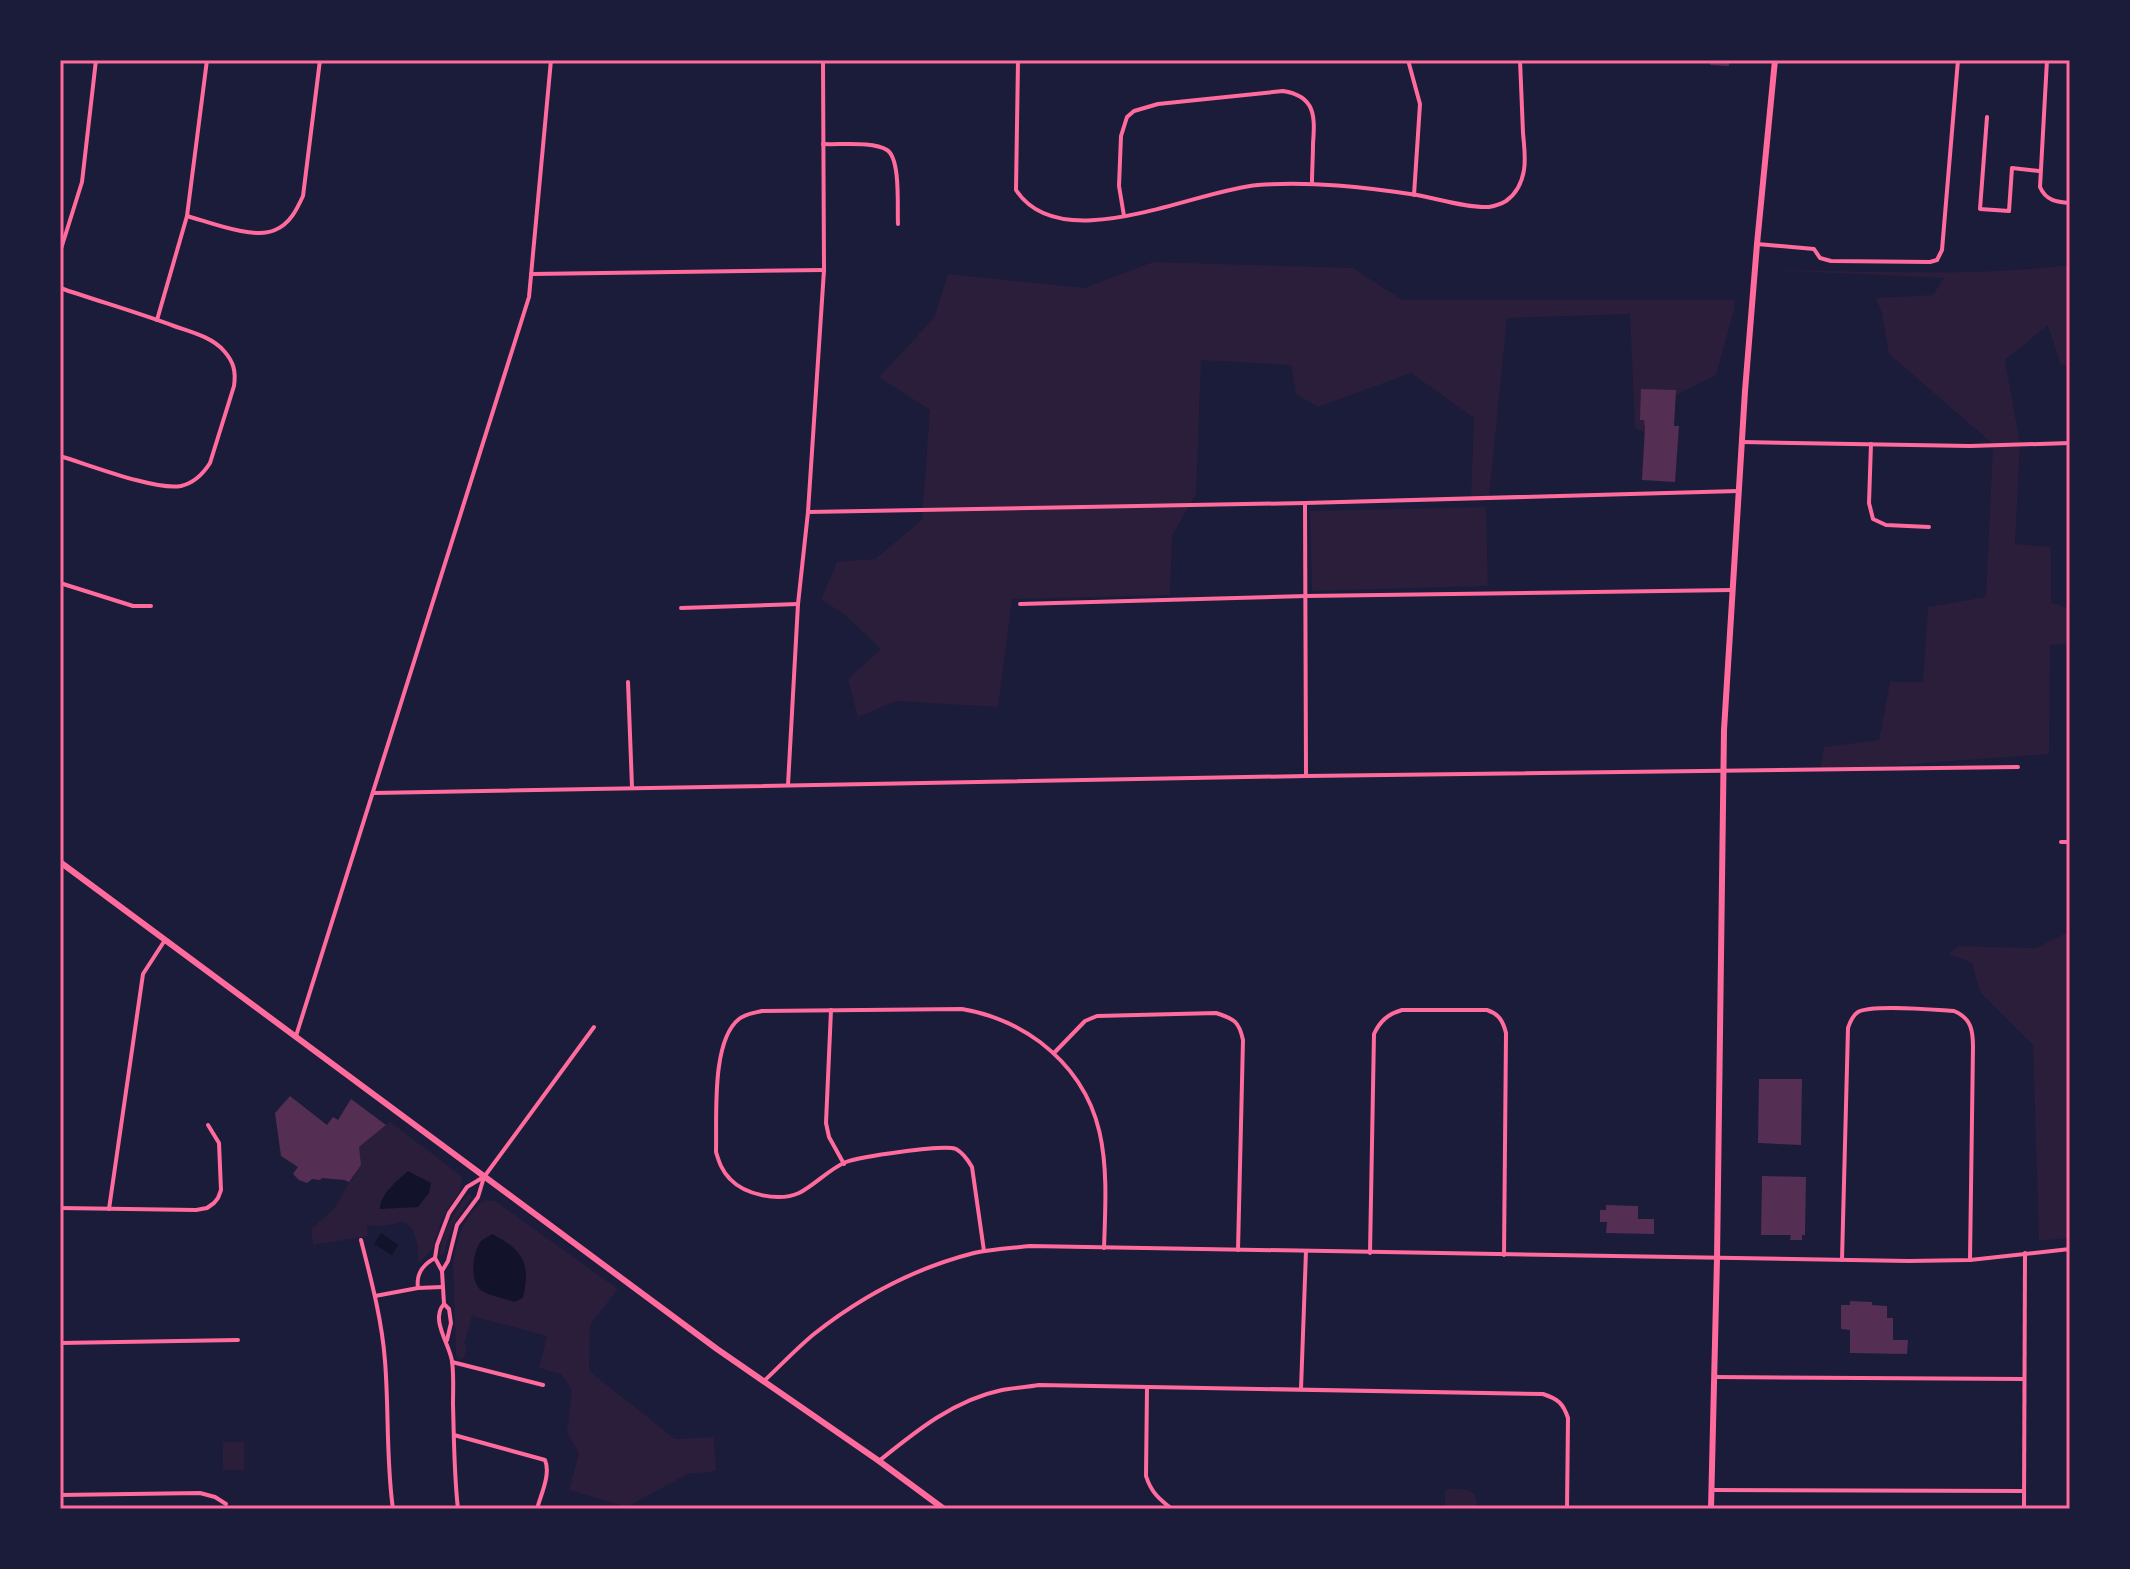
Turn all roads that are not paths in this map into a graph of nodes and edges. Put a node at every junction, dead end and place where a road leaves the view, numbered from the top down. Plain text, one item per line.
1 (96, 60) edge
2 (207, 60) edge
3 (320, 60) edge
4 (551, 60) edge
5 (823, 60) edge
6 (1018, 60) edge
7 (1408, 60) edge
8 (1520, 60) edge
9 (1775, 60) edge
10 (1958, 60) edge
11 (2047, 60) edge
12 (1987, 117) dead end
13 (823, 144) junction
14 (2039, 171) junction
15 (1312, 183) junction
16 (1414, 195) junction
17 (2070, 203) edge
18 (187, 216) junction
19 (1124, 216) junction
20 (898, 224) dead end
21 (1757, 244) junction
22 (60, 252) edge
23 (824, 270) junction
24 (531, 274) junction
25 (60, 288) edge
26 (157, 320) junction
27 (1742, 442) junction
28 (2070, 443) edge
29 (1871, 444) junction
30 (60, 456) edge
31 (1739, 491) junction
32 (1305, 503) junction
33 (808, 512) junction
34 (1929, 527) dead end
35 (60, 583) edge
36 (1733, 590) junction
37 (1306, 596) junction
38 (798, 604) junction
39 (1020, 604) dead end
40 (151, 606) dead end
41 (681, 608) dead end
42 (628, 682) dead end
43 (2018, 767) dead end
44 (1723, 770) junction
45 (1306, 776) junction
46 (788, 785) junction
47 (632, 787) junction
48 (374, 793) junction
49 (2061, 842) dead end
50 (2070, 842) edge
51 (60, 862) edge
52 (165, 940) junction
53 (831, 1010) junction
54 (594, 1027) dead end
55 (296, 1036) junction
56 (1054, 1053) junction
57 (208, 1125) dead end
58 (844, 1164) junction
59 (484, 1177) junction
60 (60, 1208) edge
61 (109, 1209) junction
62 (361, 1240) dead end
63 (1104, 1248) junction
64 (2070, 1249) edge
65 (1238, 1250) junction
66 (984, 1251) junction
67 (1306, 1251) junction
68 (1370, 1253) junction
69 (2025, 1253) junction
70 (1504, 1255) junction
71 (435, 1258) junction
72 (1717, 1259) junction
73 (1842, 1260) junction
74 (1970, 1260) junction
75 (442, 1271) junction
76 (442, 1287) junction
77 (418, 1288) junction
78 (375, 1296) junction
79 (444, 1304) junction
80 (238, 1340) dead end
81 (447, 1340) junction
82 (60, 1343) edge
83 (452, 1362) junction
84 (1714, 1377) junction
85 (2024, 1379) junction
86 (762, 1382) junction
87 (543, 1385) dead end
88 (1147, 1388) junction
89 (1301, 1389) junction
90 (454, 1435) junction
91 (879, 1461) junction
92 (1711, 1490) junction
93 (2023, 1491) junction
94 (60, 1495) edge
95 (226, 1504) dead end
96 (393, 1509) edge
97 (458, 1509) edge
98 (537, 1509) edge
99 (944, 1509) edge
100 (1172, 1509) edge
101 (1567, 1509) edge
102 (1711, 1509) edge
103 (2024, 1509) edge

1 - 22 street
2 - 18 street
3 - 18 street
4 - 24 street
5 - 13 street
6 - 19 street
7 - 16 street
8 - 16 street
9 - 21 main road
10 - 21 street
11 - 14 street
12 - 14 street
13 - 20 street
13 - 23 street
14 - 17 street
15 - 16 street
15 - 19 street
15 - 19 street
18 - 26 street
21 - 27 main road
23 - 24 street
23 - 33 street
24 - 48 street
25 - 26 street
26 - 30 street
27 - 29 street
27 - 31 main road
28 - 29 street
29 - 34 street
31 - 32 street
31 - 36 main road
32 - 33 street
32 - 37 street
33 - 38 street
35 - 40 street
36 - 37 street
36 - 44 main road
37 - 39 street
37 - 45 street
38 - 41 street
38 - 46 street
42 - 47 street
43 - 44 street
44 - 45 street
44 - 72 main road
45 - 46 street
46 - 47 street
47 - 48 street
48 - 55 street
49 - 50 street
51 - 52 main road
52 - 55 main road
52 - 61 street
53 - 56 street
53 - 58 street
53 - 58 street
54 - 59 street
55 - 59 main road
56 - 63 street
56 - 65 street
57 - 61 street
58 - 66 street
59 - 71 street
59 - 75 street
59 - 86 main road
60 - 61 street
62 - 78 street
63 - 65 street
63 - 66 street
64 - 69 street
65 - 67 street
66 - 86 street
67 - 68 street
67 - 89 street
68 - 70 street
68 - 70 street
69 - 74 street
69 - 85 street
70 - 72 street
71 - 75 street
71 - 77 street
72 - 73 street
72 - 84 main road
73 - 74 street
73 - 74 street
75 - 76 street
76 - 77 street
76 - 79 street
77 - 78 street
78 - 96 street
79 - 81 street
79 - 81 street
80 - 82 street
81 - 83 street
83 - 87 street
83 - 90 street
84 - 85 street
84 - 92 main road
85 - 93 street
86 - 91 main road
88 - 89 street
88 - 91 street
88 - 100 street
89 - 101 street
90 - 97 street
90 - 98 street
91 - 99 main road
92 - 93 street
92 - 102 main road
93 - 103 street
94 - 95 street

